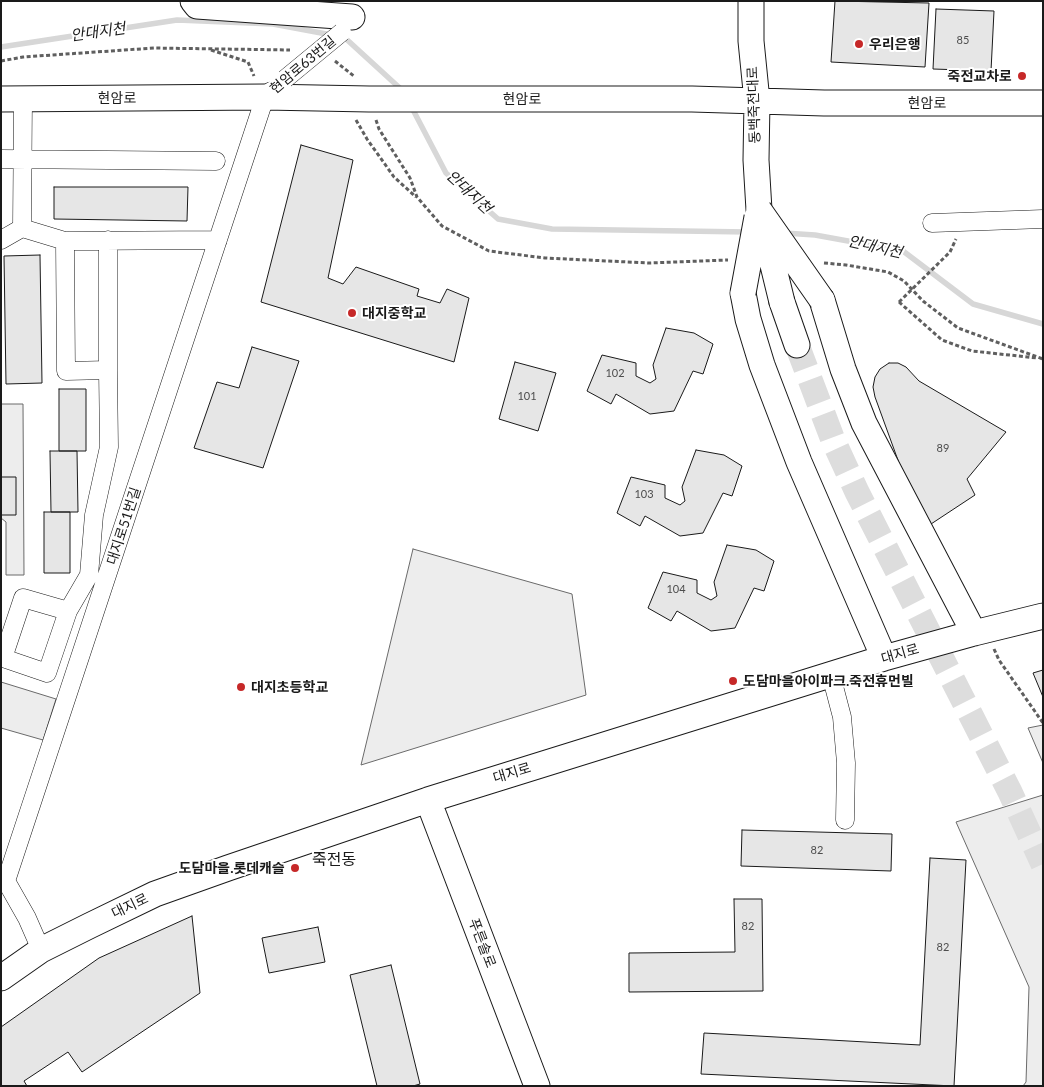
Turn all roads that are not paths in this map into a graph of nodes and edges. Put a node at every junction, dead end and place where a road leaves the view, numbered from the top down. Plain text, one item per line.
1 (193, 1) edge
2 (751, 1) edge
3 (347, 25) joint
4 (265, 97) junction
5 (12, 99) edge
6 (757, 101) junction
7 (1043, 103) edge
8 (1, 159) edge
9 (22, 159) junction
10 (216, 161) dead end
11 (759, 210) junction
12 (1043, 219) edge
13 (932, 223) dead end
14 (22, 228) junction
15 (1, 240) edge
16 (108, 240) junction
17 (218, 240) junction
18 (65, 241) junction
19 (797, 346) tunnel mouth
20 (108, 370) junction
21 (68, 612) junction
22 (1043, 616) edge
23 (980, 632) junction
24 (884, 658) junction
25 (831, 675) junction
26 (428, 800) junction
27 (845, 820) dead end
28 (41, 950) junction
29 (1, 978) edge
30 (537, 1086) edge

1 - 3 street, 현암로63번길
2 - 6 street, 동백죽전대로
3 - 4 street, 현암로63번길, bridge
4 - 5 street, 현암로
4 - 6 street, 현암로
4 - 17 street, 대지로51번길
5 - 9 street
6 - 7 street, 현암로
6 - 11 street, 동백죽전대로
8 - 9 street
9 - 10 street
9 - 14 street
11 - 19 street, bridge
11 - 23 street, bridge
11 - 24 street, bridge
12 - 13 street
14 - 15 street
14 - 18 street
16 - 17 street
16 - 18 street
16 - 20 street
17 - 28 street, 대지로51번길
18 - 20 street
20 - 21 street
21 - 21 street
22 - 23 street, 대지로
23 - 24 street, 대지로
24 - 25 street, 대지로
25 - 26 street, 대지로
25 - 27 street
26 - 28 street, 대지로
26 - 30 street, 푸른솔로
28 - 29 street, 대지로

